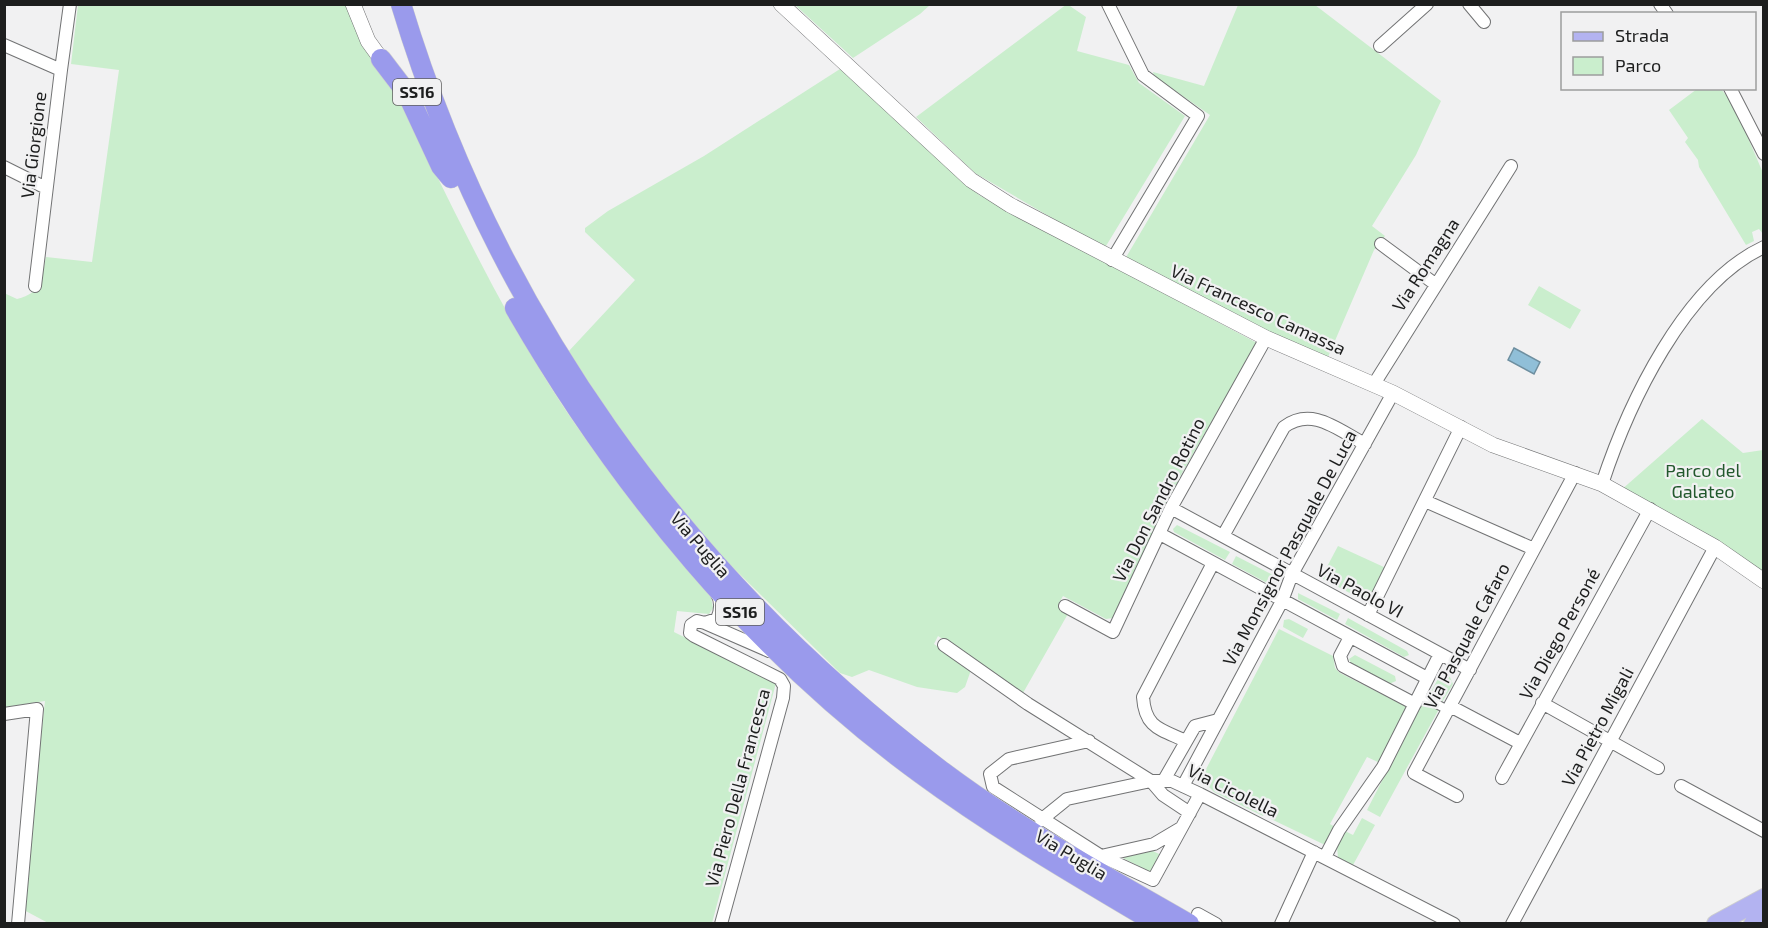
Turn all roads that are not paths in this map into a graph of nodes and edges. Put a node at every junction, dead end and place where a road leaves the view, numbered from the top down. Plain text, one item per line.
1 (70, 4) edge
2 (353, 4) edge
3 (387, 4) edge
4 (401, 4) edge
5 (781, 4) edge
6 (1108, 4) edge
7 (1469, 4) edge
8 (1423, 6) edge
9 (1484, 22) dead end
10 (4, 45) edge
11 (1380, 46) dead end
12 (381, 59) joint
13 (61, 70) junction
14 (1731, 90) edge
15 (1761, 140) edge
16 (1764, 154) edge
17 (1511, 166) dead end
18 (4, 167) edge
19 (451, 178) junction
20 (46, 188) junction
21 (1381, 244) dead end
22 (1764, 247) edge
23 (1112, 260) junction
24 (1435, 284) junction
25 (35, 286) dead end
26 (1266, 338) junction
27 (1374, 384) junction
28 (1393, 393) junction
29 (1461, 428) junction
30 (1365, 444) junction
31 (1575, 473) junction
32 (1602, 484) junction
33 (1425, 501) junction
34 (1171, 508) junction
35 (1650, 509) junction
36 (1160, 534) junction
37 (1223, 537) junction
38 (1715, 547) junction
39 (1534, 549) junction
40 (1213, 563) junction
41 (697, 568) junction
42 (1292, 574) junction
43 (1764, 581) edge
44 (1282, 600) junction
45 (1065, 606) dead end
46 (1368, 615) junction
47 (705, 623) junction
48 (1350, 637) junction
49 (944, 645) dead end
50 (1440, 654) junction
51 (796, 670) junction
52 (1470, 670) junction
53 (1427, 678) junction
54 (1417, 699) junction
55 (1542, 703) junction
56 (1449, 708) junction
57 (4, 714) edge
58 (1218, 720) junction
59 (1089, 741) junction
60 (1186, 741) junction
61 (1611, 741) junction
62 (1520, 743) junction
63 (1658, 768) dead end
64 (1502, 778) dead end
65 (1167, 782) junction
66 (1681, 786) dead end
67 (1200, 794) junction
68 (1457, 796) dead end
69 (1190, 813) junction
70 (1041, 820) junction
71 (1182, 827) junction
72 (1764, 831) edge
73 (1320, 854) junction
74 (1101, 856) junction
75 (1764, 898) edge
76 (1764, 918) edge
77 (1193, 919) edge
78 (18, 924) edge
79 (721, 924) edge
80 (1158, 924) edge
81 (1216, 924) edge
82 (1281, 924) edge
83 (1454, 924) edge
84 (1512, 924) edge
85 (1716, 924) edge
86 (1753, 924) edge

1 - 13 street
2 - 12 street
3 - 19 highway, Via Puglia / SS16
4 - 77 highway, Via Puglia / SS16
5 - 23 street, Via Francesco Camassa
6 - 23 street
7 - 9 street
8 - 11 street
10 - 13 street, Via Giorgione
12 - 19 highway
13 - 20 street, Via Giorgione
14 - 15 street
15 - 16 street
17 - 24 street, Via Romagna
18 - 20 street
19 - 41 highway, Via Puglia / SS16
20 - 25 street, Via Giorgione
21 - 24 street
22 - 32 street
23 - 26 street, Via Francesco Camassa
24 - 27 street, Via Romagna
26 - 27 street, Via Francesco Camassa
26 - 34 street, Via Don Sandro Rotino
27 - 28 street, Via Francesco Camassa
28 - 29 street, Via Francesco Camassa
28 - 30 street, Via Monsignor Pasquale De Luca
29 - 31 street, Via Francesco Camassa
29 - 33 street
30 - 37 street
30 - 42 street, Via Monsignor Pasquale De Luca
31 - 32 street, Via Francesco Camassa
31 - 39 street, Via Pasquale Cafaro
32 - 35 street, Via Francesco Camassa
33 - 39 street
33 - 46 street
34 - 36 street, Via Don Sandro Rotino
34 - 37 street, Via Paolo VI
35 - 38 street, Via Francesco Camassa
35 - 55 street, Via Diego Personé
36 - 40 street
36 - 45 street, Via Don Sandro Rotino
37 - 42 street, Via Paolo VI
38 - 43 street, Via Francesco Camassa
38 - 61 street, Via Pietro Migali
39 - 52 street, Via Pasquale Cafaro
40 - 44 street
40 - 60 street
41 - 47 street, Via Piero Della Francesca
41 - 51 highway, Via Puglia / SS16
42 - 44 street, Via Monsignor Pasquale De Luca
42 - 46 street, Via Paolo VI
44 - 48 street
44 - 58 street, Via Monsignor Pasquale De Luca
46 - 50 street, Via Paolo VI
47 - 51 street
47 - 79 street, Via Piero Della Francesca
48 - 53 street
48 - 54 street
49 - 59 street, Via Cicolella
50 - 52 street, Via Paolo VI
50 - 53 street
51 - 80 highway, Via Puglia / SS16
52 - 56 street, Via Pasquale Cafaro
53 - 54 street
54 - 56 street
54 - 73 street
55 - 61 street
55 - 62 street, Via Diego Personé
56 - 62 street
56 - 68 street, Via Pasquale Cafaro
57 - 78 street
58 - 60 street
58 - 65 street, Via Monsignor Pasquale De Luca
59 - 65 street, Via Cicolella
59 - 70 street
60 - 65 street
61 - 63 street
61 - 84 street, Via Pietro Migali
62 - 64 street, Via Diego Personé
65 - 67 street, Via Cicolella
65 - 69 street
65 - 70 street
66 - 72 street
67 - 69 street
67 - 73 street, Via Cicolella
69 - 71 street
70 - 74 street
71 - 74 street
71 - 74 street
73 - 82 street
73 - 83 street, Via Cicolella
75 - 85 main road
76 - 86 main road
77 - 81 street, Via Puglia

